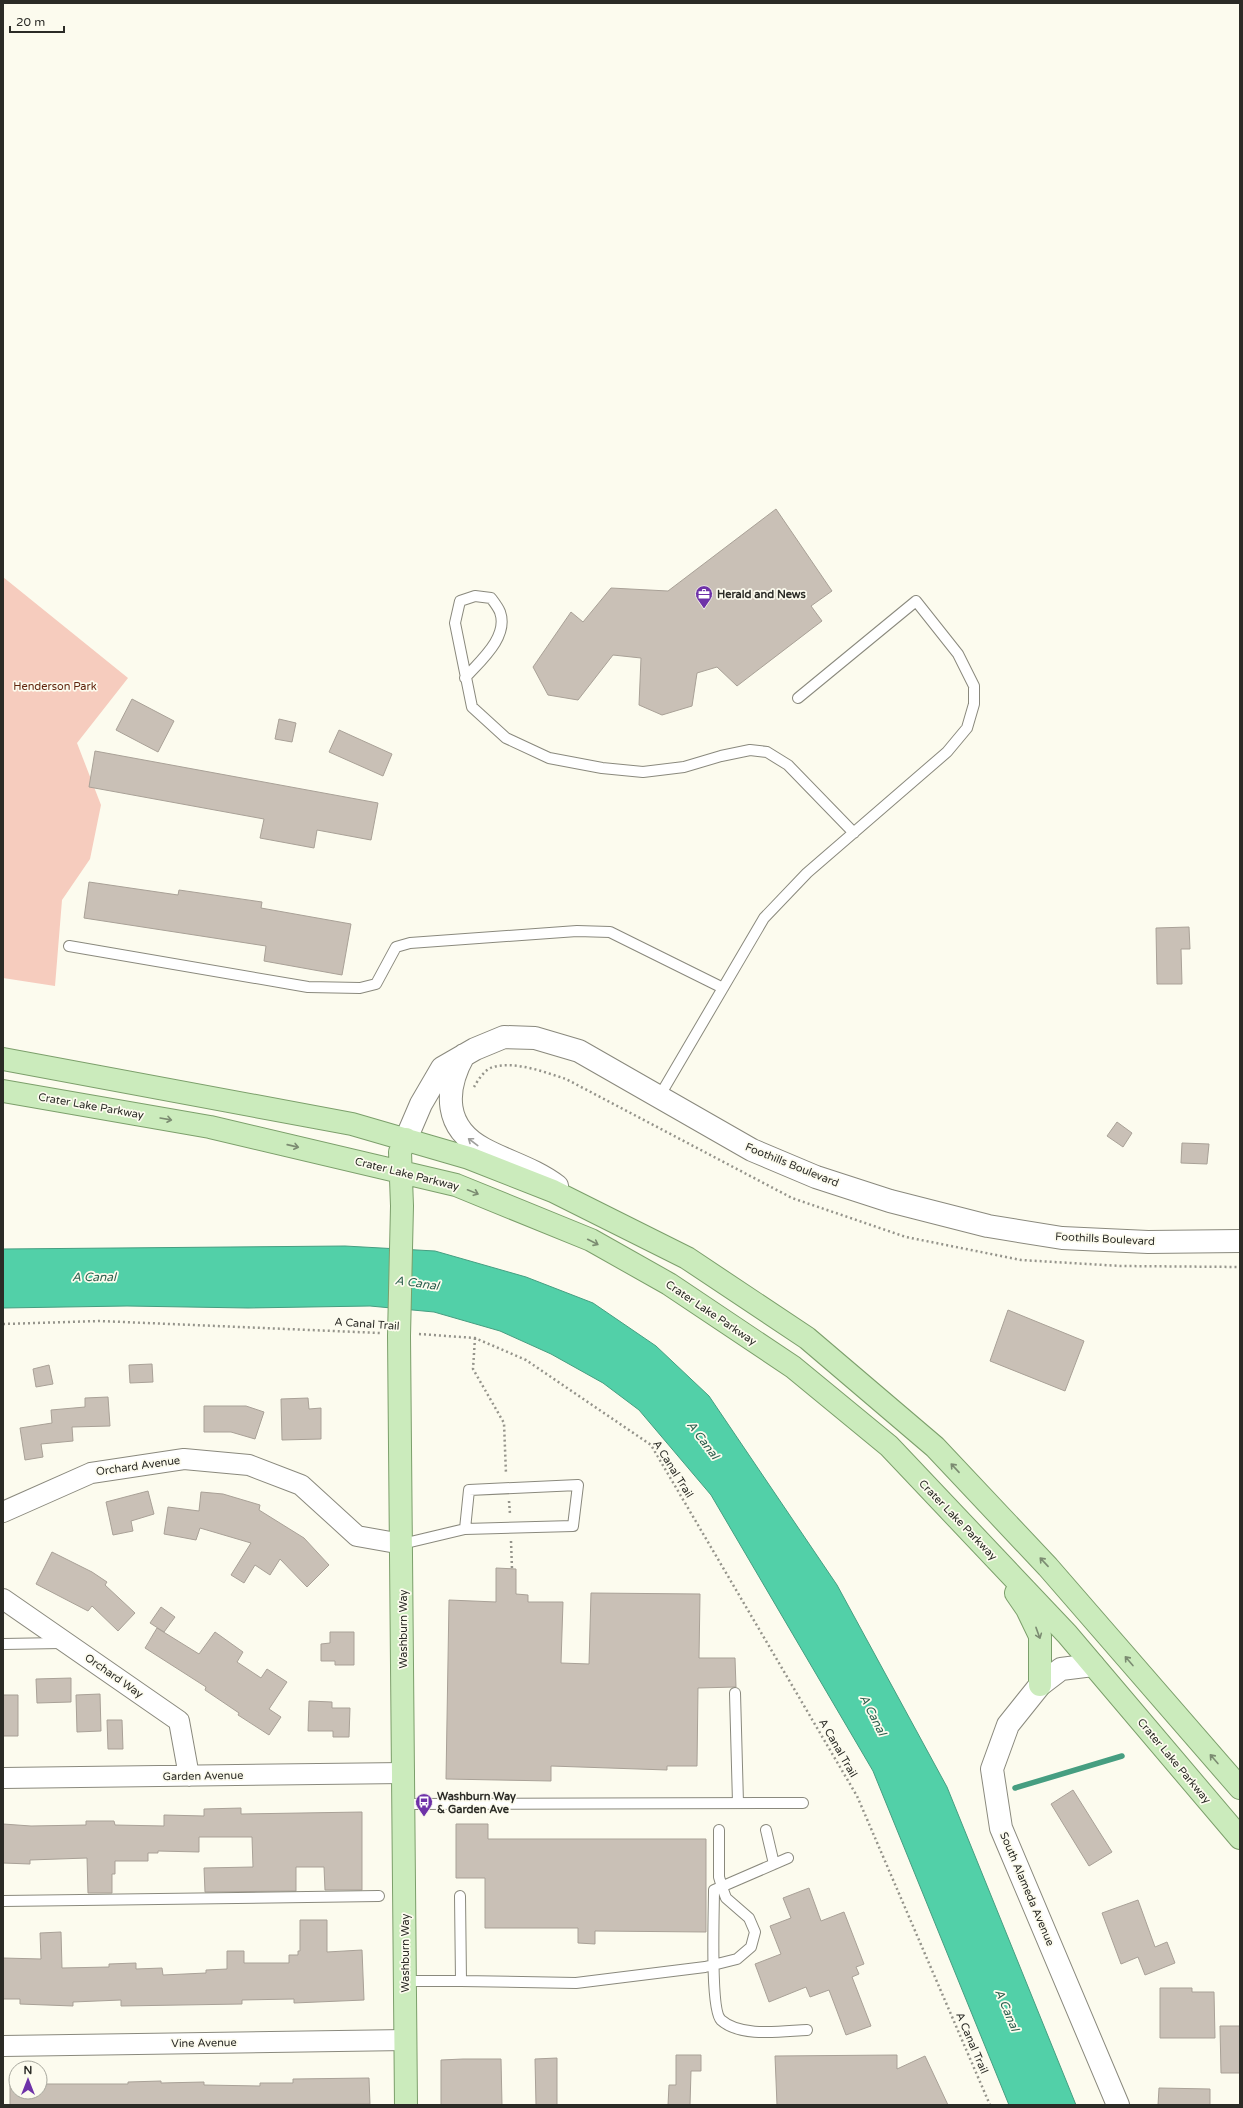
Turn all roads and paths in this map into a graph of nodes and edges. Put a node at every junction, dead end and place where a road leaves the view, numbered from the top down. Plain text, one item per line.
1 (465, 678) junction
2 (798, 698) dead end
3 (854, 834) junction
4 (69, 946) dead end
5 (722, 988) junction
6 (464, 1055) junction
7 (3, 1059) edge
8 (3, 1091) edge
9 (659, 1097) junction
10 (402, 1155) junction
11 (578, 1204) junction
12 (1240, 1241) edge
13 (3, 1324) edge
14 (400, 1333) junction
15 (475, 1338) junction
16 (507, 1488) junction
17 (3, 1512) edge
18 (511, 1528) junction
19 (465, 1529) junction
20 (402, 1544) junction
21 (989, 1552) junction
22 (512, 1569) dead end
23 (3, 1598) edge
24 (66, 1642) junction
25 (3, 1644) edge
26 (1093, 1665) junction
27 (1040, 1684) junction
28 (735, 1693) dead end
29 (404, 1774) junction
30 (189, 1776) junction
31 (3, 1778) edge
32 (1240, 1788) edge
33 (803, 1803) dead end
34 (404, 1804) junction
35 (738, 1804) junction
36 (719, 1830) dead end
37 (766, 1830) dead end
38 (1240, 1838) edge
39 (788, 1858) dead end
40 (774, 1864) junction
41 (722, 1887) junction
42 (379, 1896) dead end
43 (460, 1896) dead end
44 (3, 1901) edge
45 (714, 1964) junction
46 (406, 1981) junction
47 (461, 1981) junction
48 (807, 2030) dead end
49 (406, 2040) junction
50 (3, 2046) edge
51 (406, 2105) edge
52 (990, 2105) edge
53 (1118, 2105) edge

1 - 1 lane
1 - 3 lane
2 - 3 lane
3 - 5 lane
4 - 5 lane
5 - 9 lane
6 - 9 main road, Foothills Boulevard
6 - 10 main road, Foothills Boulevard
11 -> 6 main road
7 - 10 main road, Crater Lake Parkway
8 -> 10 main road, Crater Lake Parkway
9 - 12 main road, Foothills Boulevard
10 - 11 main road, Crater Lake Parkway
10 - 14 main road, Washburn Way
10 -> 21 main road, Crater Lake Parkway
32 -> 11 main road, Crater Lake Parkway
13 - 14 path, A Canal Trail
14 - 15 path, A Canal Trail
14 - 20 main road, Washburn Way
15 - 16 path
15 - 52 path, A Canal Trail
16 - 18 path
16 - 18 lane
16 - 19 lane
17 - 20 street, Orchard Avenue
18 - 19 lane
18 - 22 path
19 - 20 lane
20 - 29 main road, Washburn Way
21 - 26 main road, Crater Lake Parkway
21 -> 27 main road
23 - 24 street, Orchard Way
24 - 25 lane
24 - 30 street, Orchard Way
26 - 27 main road, South Alameda Avenue
26 - 38 main road, Crater Lake Parkway
27 - 53 main road, South Alameda Avenue
28 - 35 lane
29 - 30 street, Garden Avenue
29 - 34 main road, Washburn Way
30 - 31 street, Garden Avenue
33 - 35 lane
34 - 35 lane
34 - 46 main road, Washburn Way
36 - 41 lane
37 - 40 lane
39 - 40 lane
40 - 41 lane
41 - 45 lane
41 - 45 lane
42 - 44 lane
43 - 47 lane
45 - 47 lane
45 - 48 lane
46 - 47 lane
46 - 49 main road, Washburn Way
49 - 50 street, Vine Avenue
49 - 51 main road, Washburn Way

